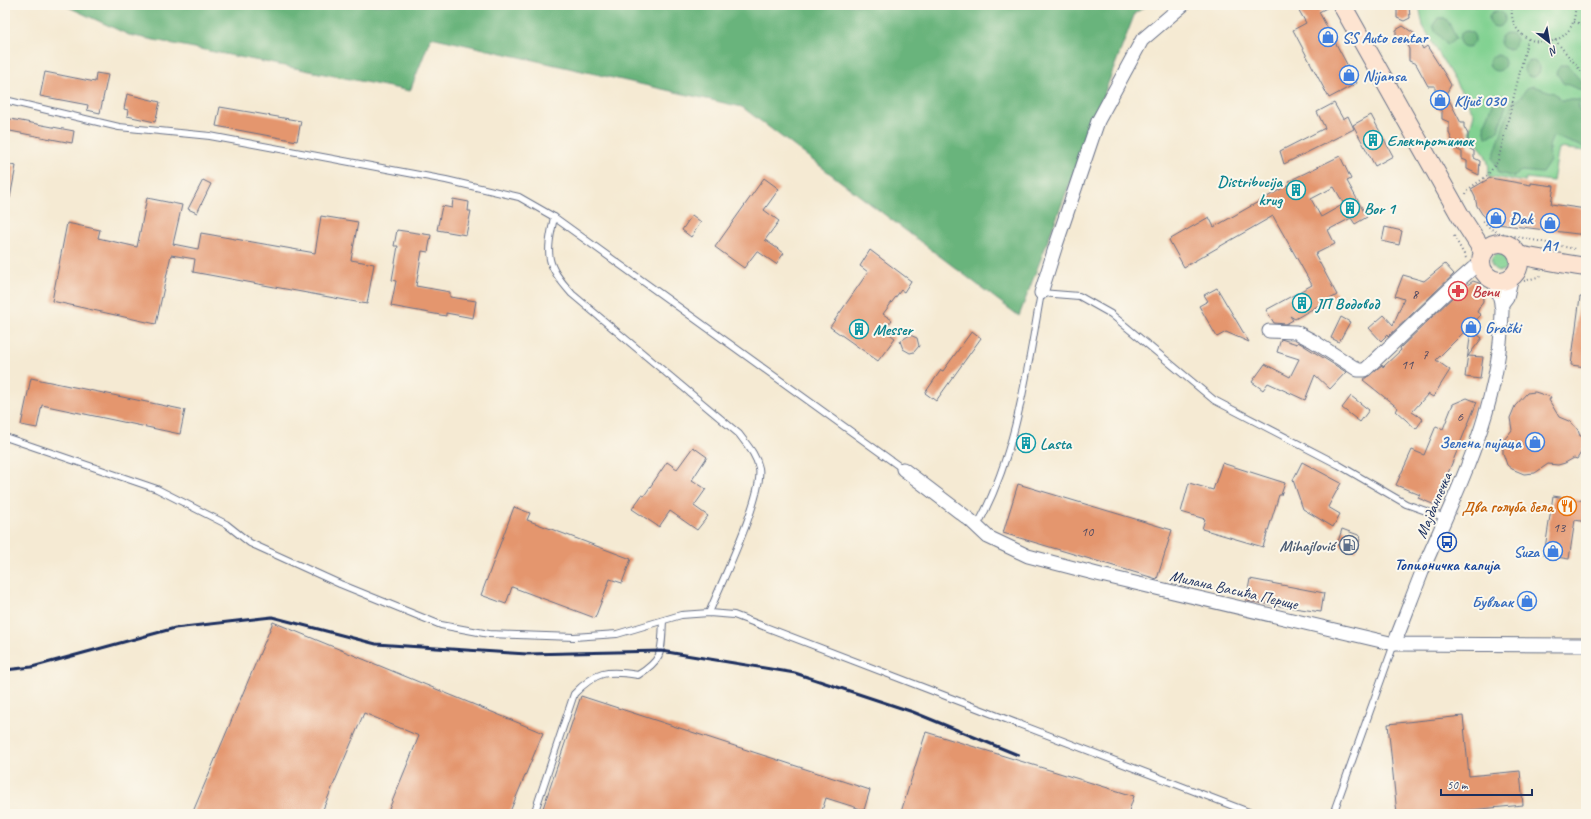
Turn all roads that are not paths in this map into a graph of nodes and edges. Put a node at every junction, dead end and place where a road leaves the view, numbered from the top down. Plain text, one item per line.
1 (1183, 5) edge
2 (1342, 5) edge
3 (5, 100) edge
4 (554, 217) junction
5 (1485, 254) junction
6 (1586, 267) edge
7 (1511, 271) junction
8 (1041, 293) junction
9 (1269, 331) dead end
10 (5, 437) edge
11 (903, 469) joint
12 (1446, 518) junction
13 (977, 526) junction
14 (709, 612) junction
15 (663, 621) junction
16 (1394, 644) junction
17 (1586, 644) edge
18 (534, 814) edge
19 (1254, 814) edge
20 (1333, 814) edge

1 - 8 street
2 - 5 street
3 - 4 lane
4 - 11 lane
4 - 14 lane
5 - 7 street
5 - 7 street
5 - 9 street
6 - 7 street
7 - 12 street, Мајданпечка
8 - 12 lane
8 - 13 lane
10 - 15 lane
11 - 13 street, Милана Васића Перице
12 - 16 street, Мајданпечка
13 - 16 street, Милана Васића Перице
14 - 15 lane
14 - 19 lane
15 - 18 lane
16 - 17 street, Милана Васића Перице
16 - 20 lane

